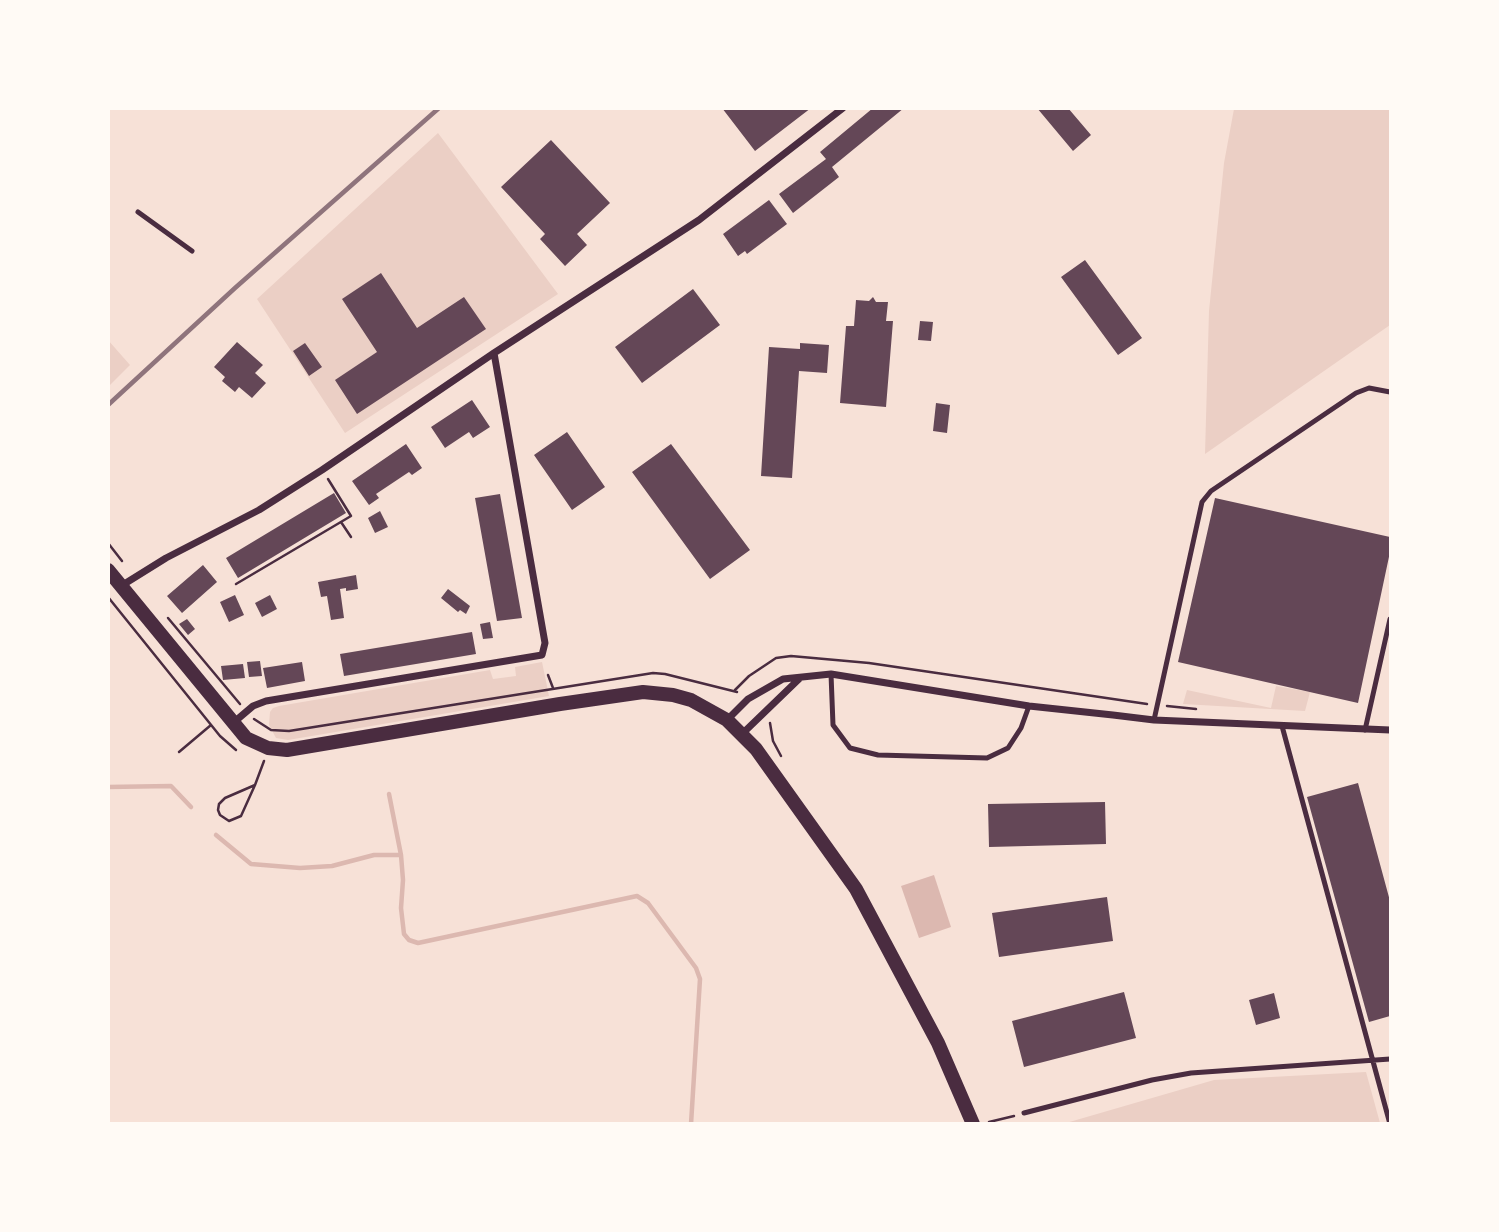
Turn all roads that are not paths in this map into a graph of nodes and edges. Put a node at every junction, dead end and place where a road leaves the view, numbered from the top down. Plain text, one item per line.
1 (843, 108) edge
2 (138, 212) dead end
3 (192, 251) dead end
4 (494, 353) junction
5 (1391, 392) edge
6 (108, 570) edge
7 (120, 586) junction
8 (1391, 619) edge
9 (831, 674) junction
10 (801, 678) junction
11 (1029, 706) junction
12 (727, 720) junction
13 (1154, 720) junction
14 (233, 723) junction
15 (1282, 726) junction
16 (1365, 730) junction
17 (1391, 730) edge
18 (742, 734) junction
19 (1391, 1059) edge
20 (1372, 1060) junction
21 (1024, 1113) road end
22 (973, 1124) edge
23 (1390, 1124) edge

1 - 4 street
2 - 3 lane
4 - 7 street
4 - 14 street
5 - 13 lane
6 - 7 main road
7 - 14 main road
8 - 16 lane
9 - 10 street
9 - 11 street
9 - 11 lane
10 - 12 street
10 - 18 street
11 - 13 street
12 - 14 main road
12 - 18 main road
13 - 15 street
15 - 16 street
15 - 20 lane
16 - 17 street
18 - 22 main road
19 - 20 lane
20 - 21 lane
20 - 23 lane

